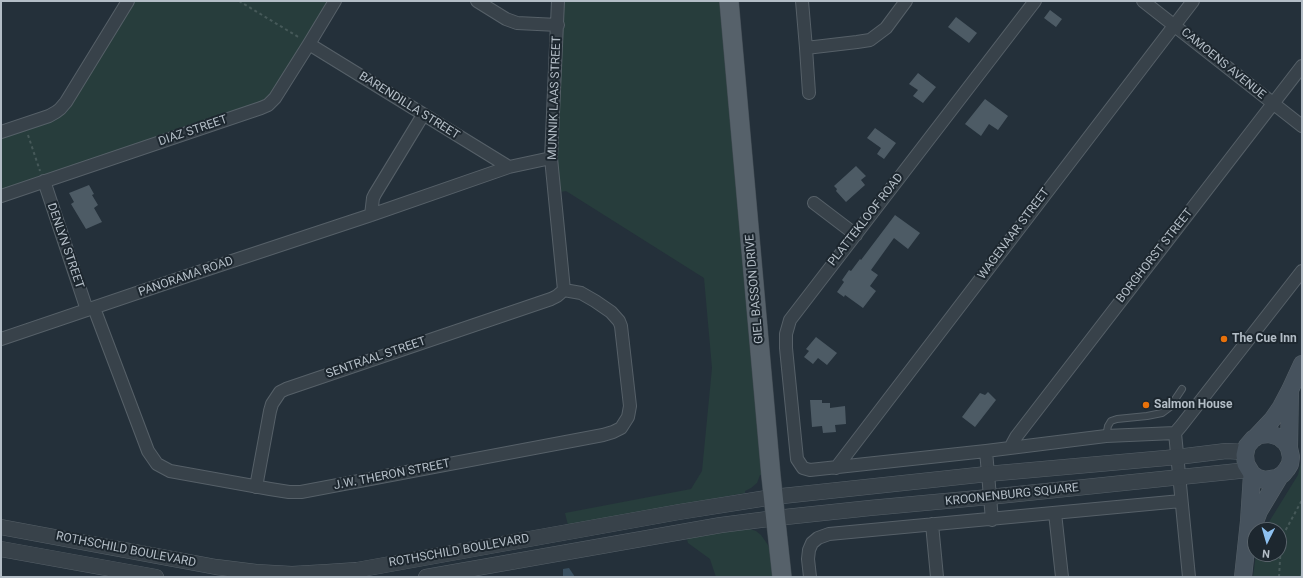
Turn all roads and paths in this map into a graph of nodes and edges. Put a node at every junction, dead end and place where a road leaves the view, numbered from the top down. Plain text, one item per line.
1 (128, 1) edge
2 (239, 1) edge
3 (335, 1) edge
4 (477, 1) edge
5 (558, 1) edge
6 (729, 1) edge
7 (802, 1) edge
8 (906, 1) edge
9 (1035, 1) edge
10 (1143, 1) edge
11 (1193, 1) edge
12 (558, 25) junction
13 (1174, 25) junction
14 (309, 44) junction
15 (806, 48) junction
16 (1302, 66) edge
17 (809, 93) dead end
18 (1273, 104) junction
19 (423, 115) junction
20 (24, 124) junction
21 (1302, 126) edge
22 (1, 132) edge
23 (551, 158) junction
24 (508, 168) junction
25 (44, 181) junction
26 (1, 196) edge
27 (814, 203) dead end
28 (371, 215) junction
29 (856, 234) junction
30 (1302, 271) edge
31 (564, 290) junction
32 (90, 309) junction
33 (1, 339) edge
34 (1302, 364) edge
35 (1182, 389) dead end
36 (1290, 390) junction
37 (1175, 433) junction
38 (1106, 436) junction
39 (1255, 438) junction
40 (1010, 448) junction
41 (1289, 448) junction
42 (986, 451) junction
43 (1245, 452) junction
44 (1177, 457) junction
45 (836, 468) junction
46 (1250, 472) junction
47 (987, 474) junction
48 (1280, 476) junction
49 (1178, 478) junction
50 (256, 487) junction
51 (774, 497) junction
52 (990, 497) junction
53 (1302, 500) edge
54 (1181, 501) junction
55 (1055, 513) junction
56 (776, 518) junction
57 (992, 520) junction
58 (1248, 522) edge
59 (1254, 522) edge
60 (932, 524) junction
61 (1, 527) edge
62 (1247, 547) edge
63 (112, 548) junction
64 (1, 549) edge
65 (108, 573) edge
66 (1302, 573) edge
67 (156, 577) edge
68 (426, 577) edge
69 (782, 577) edge
70 (810, 577) edge
71 (936, 577) edge
72 (1062, 577) edge
73 (1189, 577) edge
74 (1243, 577) edge
75 (1279, 577) edge
76 (1301, 577) edge

1 - 20 street
2 - 14 path
3 - 14 street, DIAZ STREET
4 - 12 street
5 - 12 street, MUNNIK LAAS STREET
6 - 51 main road, GIEL BASSON DRIVE
7 - 15 street
8 - 15 street
9 - 29 street, PLATTEKLOOF ROAD
10 - 13 street, CAMOENS AVENUE
11 - 13 street, WAGENAAR STREET
12 - 23 street, MUNNIK LAAS STREET
13 - 18 street, CAMOENS AVENUE
13 - 45 street, WAGENAAR STREET
14 - 19 street, BARENDILLA STREET
14 - 25 street, DIAZ STREET
15 - 17 street
16 - 18 street, BORGHORST STREET
18 - 21 street, CAMOENS AVENUE
18 - 40 street, BORGHORST STREET
19 - 24 street, BARENDILLA STREET
19 - 28 street
20 - 22 street
20 - 25 path
23 - 24 street, PANORAMA ROAD
23 - 31 street, MUNNIK LAAS STREET
24 - 28 street, PANORAMA ROAD
25 - 26 street, DIAZ STREET
25 - 32 street, DENLYN STREET
27 - 29 street
28 - 32 street, PANORAMA ROAD
29 - 45 street, PLATTEKLOOF ROAD
30 - 37 street
31 - 50 street, SENTRAAL STREET
31 - 50 street, J.W. THERON STREET
32 - 33 street, PANORAMA ROAD
32 - 50 street, J.W. THERON STREET
34 - 36 main road
35 - 38 lane
36 - 39 main road
36 - 41 main road
37 - 38 street
37 - 44 street
38 - 40 street
39 - 41 main road
39 - 43 main road
40 - 42 street
41 - 48 main road
42 - 45 street
42 - 47 street
43 - 44 street, KROONENBURG SQUARE
43 - 46 main road
44 - 47 street, KROONENBURG SQUARE
44 - 49 street
46 - 48 main road
46 - 49 street, KROONENBURG SQUARE
46 - 58 main road
47 - 51 street, KROONENBURG SQUARE
47 - 52 street
48 - 59 main road
49 - 52 street, KROONENBURG SQUARE
49 - 54 street
51 - 56 main road, GIEL BASSON DRIVE
51 - 63 street, ROTHSCHILD BOULEVARD
52 - 56 street, KROONENBURG SQUARE
52 - 57 street
53 - 75 path
54 - 55 street, KROONENBURG SQUARE
54 - 73 street
55 - 57 street, KROONENBURG SQUARE
55 - 72 street
56 - 68 street, ROTHSCHILD BOULEVARD
56 - 69 main road, GIEL BASSON DRIVE
57 - 60 street, KROONENBURG SQUARE
60 - 70 street, KROONENBURG SQUARE
60 - 71 street
61 - 63 street, ROTHSCHILD BOULEVARD
62 - 74 main road
63 - 65 street
64 - 65 street, ROTHSCHILD BOULEVARD
65 - 67 street, ROTHSCHILD BOULEVARD
66 - 76 path

